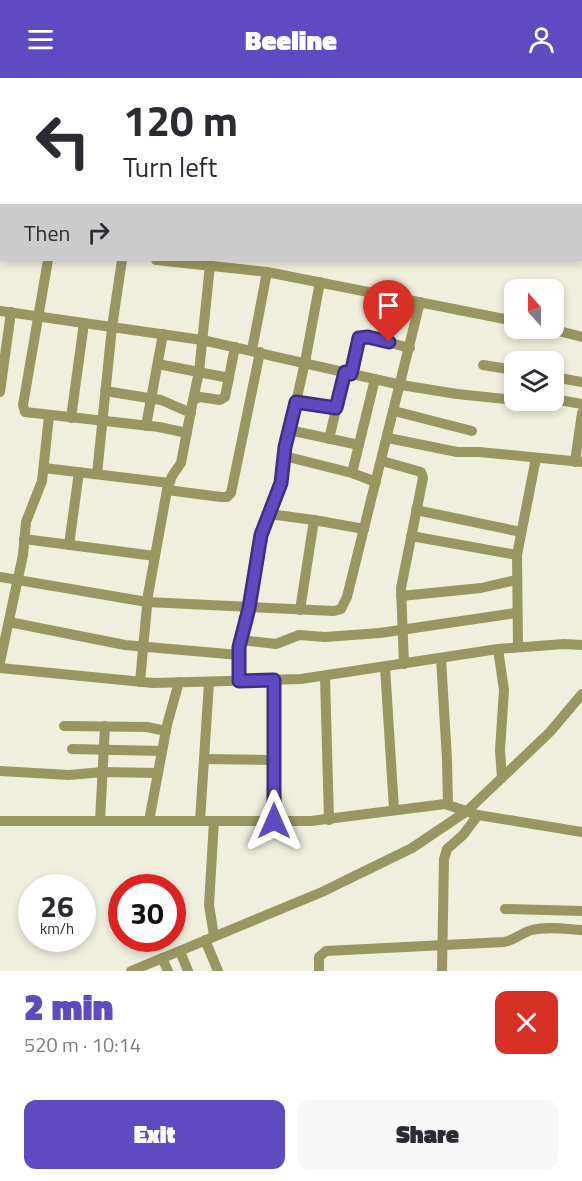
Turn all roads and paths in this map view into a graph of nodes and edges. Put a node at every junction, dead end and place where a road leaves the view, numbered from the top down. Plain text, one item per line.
1 (48, 261) edge
2 (122, 261) edge
3 (167, 261) edge
4 (210, 265) junction
5 (267, 272) junction
6 (320, 282) junction
7 (420, 302) junction
8 (5, 312) edge
9 (39, 317) junction
10 (504, 319) edge
11 (84, 323) junction
12 (112, 327) junction
13 (564, 332) edge
14 (163, 334) junction
15 (582, 337) edge
16 (202, 340) junction
17 (235, 347) junction
18 (410, 348) junction
19 (256, 351) junction
20 (2, 360) edge
21 (305, 362) junction
22 (158, 364) junction
23 (483, 364) dead end
24 (504, 368) edge
25 (199, 372) junction
26 (348, 373) junction
27 (229, 378) junction
28 (375, 379) junction
29 (564, 379) edge
30 (582, 382) edge
31 (401, 385) junction
32 (105, 391) junction
33 (0, 392) edge
34 (151, 398) junction
35 (504, 399) edge
36 (193, 400) junction
37 (564, 401) edge
38 (296, 402) junction
39 (582, 404) edge
40 (336, 408) junction
41 (394, 411) junction
42 (582, 412) edge
43 (191, 413) junction
44 (49, 416) junction
45 (71, 418) junction
46 (102, 422) junction
47 (146, 426) junction
48 (290, 430) junction
49 (472, 431) dead end
50 (187, 433) junction
51 (388, 438) junction
52 (329, 439) junction
53 (359, 445) junction
54 (284, 456) junction
55 (536, 458) junction
56 (382, 461) junction
57 (578, 462) edge
58 (44, 468) junction
59 (79, 472) junction
60 (352, 473) junction
61 (97, 474) junction
62 (376, 482) junction
63 (168, 486) junction
64 (416, 510) junction
65 (269, 514) junction
66 (314, 520) junction
67 (364, 529) junction
68 (521, 532) junction
69 (411, 536) junction
70 (24, 539) junction
71 (69, 545) junction
72 (517, 555) junction
73 (155, 556) junction
74 (0, 578) edge
75 (516, 580) junction
76 (17, 581) junction
77 (401, 596) junction
78 (147, 602) junction
79 (249, 608) junction
80 (300, 610) junction
81 (516, 613) junction
82 (9, 622) junction
83 (403, 630) junction
84 (241, 640) junction
85 (582, 645) edge
86 (143, 647) junction
87 (518, 647) junction
88 (498, 649) junction
89 (239, 655) junction
90 (441, 658) junction
91 (0, 662) edge
92 (404, 664) junction
93 (385, 667) junction
94 (0, 669) edge
95 (325, 676) junction
96 (274, 680) junction
97 (239, 681) junction
98 (140, 682) junction
99 (179, 682) junction
100 (209, 682) junction
101 (582, 694) edge
102 (64, 726) dead end
103 (105, 726) junction
104 (166, 731) junction
105 (72, 749) dead end
106 (104, 750) junction
107 (162, 751) junction
108 (204, 759) junction
109 (274, 760) junction
110 (0, 771) edge
111 (103, 772) junction
112 (158, 773) junction
113 (502, 778) junction
114 (448, 805) junction
115 (394, 809) junction
116 (467, 810) junction
117 (478, 815) junction
118 (329, 820) junction
119 (0, 821) edge
120 (100, 821) junction
121 (149, 821) junction
122 (200, 821) junction
123 (213, 821) junction
124 (274, 821) junction
125 (582, 832) edge
126 (505, 909) dead end
127 (582, 911) edge
128 (582, 930) edge
129 (210, 938) junction
130 (441, 945) junction
131 (186, 948) edge
132 (177, 952) edge
133 (180, 952) edge
134 (162, 958) junction
135 (130, 971) edge
136 (168, 971) edge
137 (188, 971) edge
138 (218, 971) edge
139 (319, 971) edge
140 (442, 971) edge

1 - 9 street
2 - 12 street
3 - 4 street
4 - 5 street
4 - 16 street
5 - 6 street
5 - 19 street
6 - 7 street
6 - 21 street
7 - 10 street
7 - 18 street
8 - 9 street
8 - 20 street
9 - 11 street
9 - 44 street
11 - 12 street
11 - 45 street
12 - 14 street
12 - 32 street
13 - 15 street
14 - 16 street
14 - 22 street
16 - 17 street
16 - 25 street
17 - 19 street
17 - 27 street
18 - 26 street
18 - 31 street
19 - 21 street
19 - 63 street
20 - 33 street
21 - 26 street
21 - 38 street
22 - 25 street
22 - 34 street
23 - 24 street
25 - 27 street
25 - 36 street
26 - 28 street
26 - 40 street
27 - 36 street
28 - 31 street
28 - 53 street
29 - 30 street
31 - 35 street
31 - 41 street
32 - 34 street
32 - 46 street
34 - 43 street
34 - 47 street
36 - 43 street
37 - 39 street
38 - 40 street
38 - 48 street
40 - 52 street
41 - 49 street
41 - 51 street
42 - 57 street
43 - 50 street
44 - 45 street
44 - 58 street
45 - 46 street
46 - 47 street
46 - 61 street
47 - 50 street
48 - 52 street
48 - 54 street
50 - 63 street
51 - 55 street
51 - 56 street
52 - 53 street
53 - 60 street
54 - 60 street
54 - 65 street
55 - 57 street
55 - 68 street
56 - 62 street
56 - 64 street
58 - 59 street
58 - 70 street
59 - 61 street
59 - 71 street
60 - 62 street
61 - 63 street
62 - 67 street
63 - 73 street
64 - 68 street
64 - 69 street
65 - 66 street
65 - 79 street
66 - 67 street
66 - 80 street
67 - 80 street
68 - 72 street
69 - 72 street
69 - 77 street
70 - 71 street
70 - 76 street
71 - 73 street
72 - 75 street
73 - 78 street
74 - 76 street
75 - 77 street
75 - 81 street
76 - 78 street
76 - 82 street
77 - 83 street
78 - 79 street
78 - 86 street
79 - 80 street
79 - 84 street
81 - 83 street
81 - 87 street
82 - 86 street
82 - 91 street
83 - 84 street
83 - 92 street
84 - 89 street
85 - 87 street
86 - 89 street
86 - 98 street
87 - 88 street
88 - 90 street
88 - 113 street
89 - 97 street
90 - 92 street
90 - 114 street
92 - 93 street
93 - 95 street
93 - 115 street
94 - 98 street
95 - 96 street
95 - 118 street
96 - 97 street
96 - 109 street
97 - 100 street
98 - 99 street
99 - 100 street
99 - 104 street
100 - 108 street
101 - 113 street
102 - 103 street
103 - 104 street
103 - 106 street
104 - 107 street
105 - 106 street
106 - 107 street
106 - 111 street
107 - 112 street
108 - 109 street
108 - 122 street
109 - 124 street
110 - 111 street
111 - 112 street
111 - 120 street
112 - 121 street
113 - 116 street
114 - 115 street
114 - 116 street
115 - 118 street
116 - 117 street
116 - 129 street
117 - 125 street
117 - 130 street
118 - 124 street
119 - 120 street
120 - 121 street
121 - 122 street
122 - 123 street
123 - 124 street
123 - 129 street
126 - 127 street
128 - 130 street
129 - 131 street
129 - 138 street
130 - 139 street
130 - 140 street
132 - 134 street
133 - 137 street
134 - 135 street
134 - 136 street

